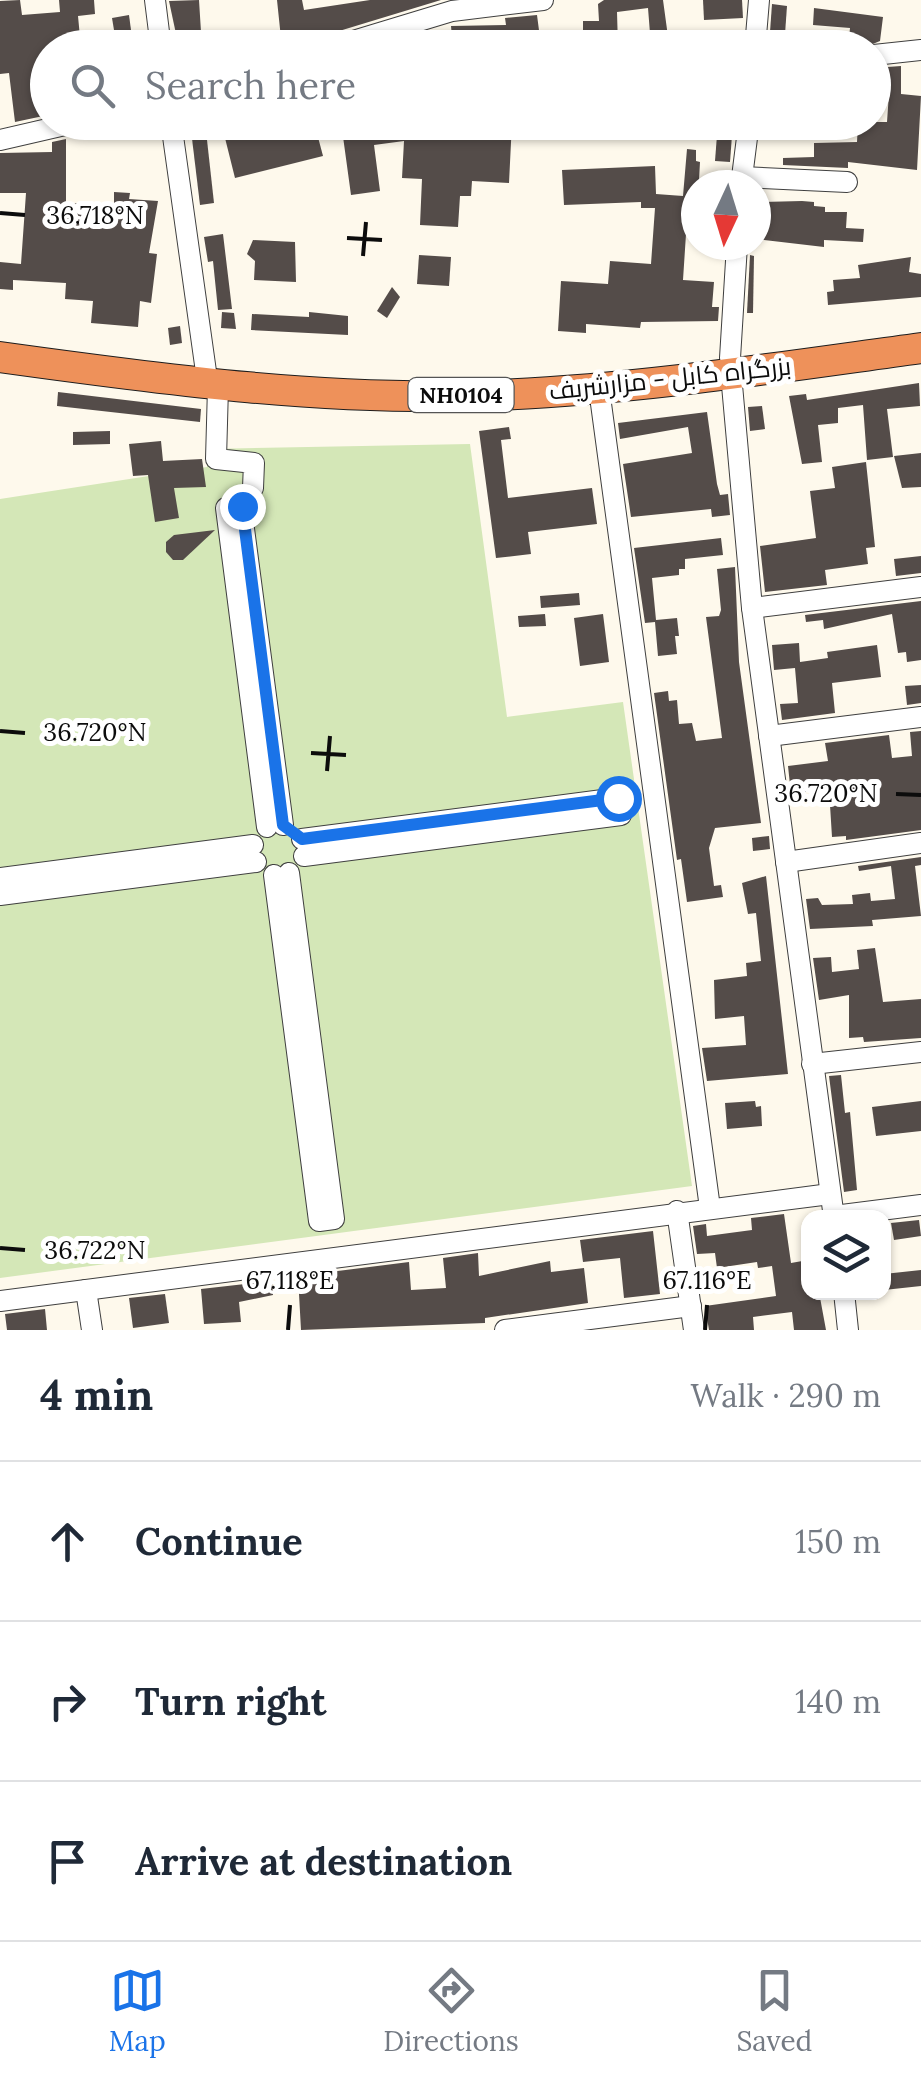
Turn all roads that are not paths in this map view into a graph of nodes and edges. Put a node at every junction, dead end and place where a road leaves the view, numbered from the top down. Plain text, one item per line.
1 (155, 0) edge
2 (543, 0) edge
3 (760, 0) edge
4 (159, 30) edge
5 (389, 30) edge
6 (757, 30) edge
7 (921, 50) edge
8 (891, 53) edge
9 (30, 133) edge
10 (0, 140) edge
11 (174, 140) edge
12 (747, 140) edge
13 (743, 170) edge
14 (771, 181) edge
15 (847, 182) dead end
16 (737, 260) edge
17 (921, 332) edge
18 (0, 337) edge
19 (921, 348) edge
20 (0, 357) edge
21 (730, 366) junction
22 (211, 380) junction
23 (599, 388) junction
24 (921, 587) edge
25 (752, 608) junction
26 (921, 717) edge
27 (769, 736) junction
28 (275, 826) junction
29 (921, 843) edge
30 (303, 847) junction
31 (254, 853) junction
32 (786, 862) junction
33 (282, 874) junction
34 (0, 878) edge
35 (0, 895) edge
36 (921, 1052) edge
37 (812, 1064) junction
38 (830, 1194) junction
39 (921, 1205) edge
40 (710, 1208) junction
41 (833, 1210) edge
42 (885, 1210) edge
43 (676, 1211) junction
44 (86, 1290) junction
45 (845, 1300) edge
46 (0, 1302) edge
47 (691, 1306) junction
48 (92, 1330) edge
49 (505, 1330) edge
50 (694, 1330) edge
51 (848, 1330) edge

1 - 4 street
2 - 5 street
3 - 6 street
7 - 8 street
9 - 10 street
11 - 22 street
12 - 13 street
14 - 15 street
16 - 21 street
17 - 21 highway, بزرگراه کابل - مزارشریف / NH0104
18 - 22 highway, بزرگراه کابل - مزارشریف / NH0104
19 - 21 highway, بزرگراه کابل - مزارشریف / NH0104
20 - 22 highway, بزرگراه کابل - مزارشریف / NH0104
21 - 22 highway, بزرگراه کابل - مزارشریف / NH0104
21 - 23 highway, بزرگراه کابل - مزارشریف / NH0104
21 - 25 street
22 - 23 highway, بزرگراه کابل - مزارشریف / NH0104
22 - 28 street
23 - 40 street
24 - 25 street
25 - 27 street
26 - 27 street
27 - 32 street
28 - 30 street
28 - 31 street
29 - 32 street
30 - 30 street
30 - 33 street
31 - 33 street
31 - 34 street
31 - 35 street
32 - 37 street
33 - 33 street
36 - 37 street
37 - 38 street
38 - 40 street
38 - 41 street
39 - 42 street
40 - 43 street
43 - 44 street
43 - 47 street
44 - 46 street
44 - 48 street
45 - 51 street
47 - 49 street
47 - 50 street

